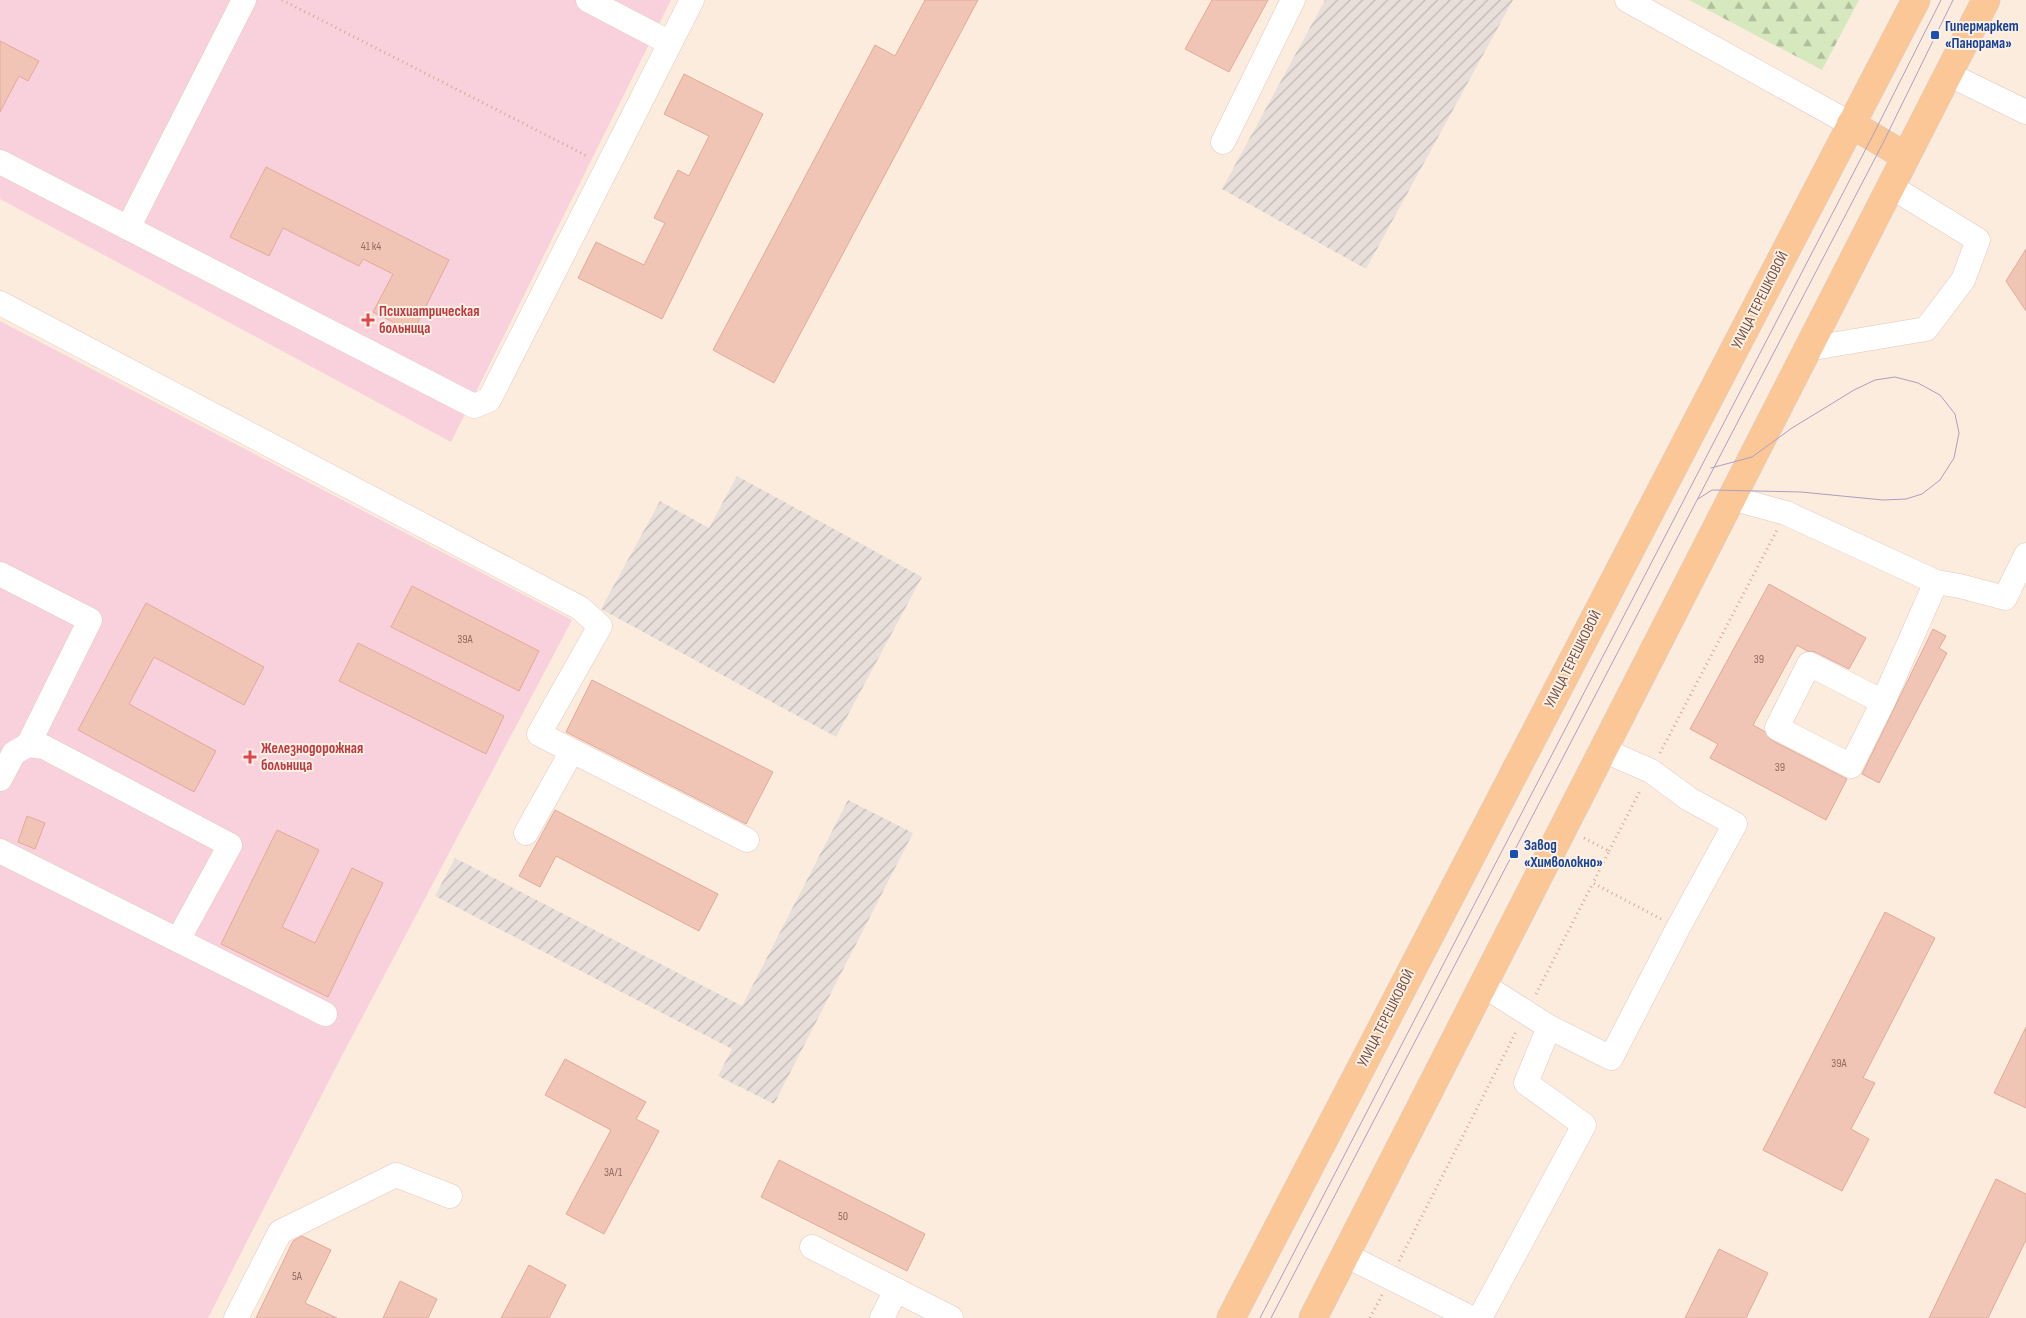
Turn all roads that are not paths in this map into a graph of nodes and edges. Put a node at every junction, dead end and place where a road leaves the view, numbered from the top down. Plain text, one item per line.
1 (244, 0) edge
2 (588, 0) edge
3 (692, 0) edge
4 (1293, 0) edge
5 (1627, 0) edge
6 (1916, 0) edge
7 (1986, 0) edge
8 (670, 43) junction
9 (1948, 74) junction
10 (2026, 112) edge
11 (1851, 124) junction
12 (1223, 142) dead end
13 (1906, 156) junction
14 (0, 162) edge
15 (1890, 186) junction
16 (128, 228) junction
17 (0, 303) edge
18 (1807, 349) junction
19 (1731, 498) junction
20 (2026, 555) edge
21 (0, 574) edge
22 (1936, 582) junction
23 (1883, 702) junction
24 (28, 745) junction
25 (1602, 750) junction
26 (572, 751) junction
27 (0, 779) edge
28 (526, 833) dead end
29 (746, 840) dead end
30 (0, 851) edge
31 (178, 940) junction
32 (1483, 985) junction
33 (325, 1014) dead end
34 (1549, 1027) junction
35 (450, 1196) dead end
36 (812, 1247) dead end
37 (1345, 1255) junction
38 (896, 1290) junction
39 (236, 1318) edge
40 (882, 1318) edge
41 (951, 1318) edge
42 (1231, 1318) edge
43 (1313, 1318) edge
44 (1471, 1318) edge
45 (1480, 1318) edge

1 - 16 street
2 - 8 street
3 - 8 street
4 - 12 street
5 - 11 street
6 - 11 main road, УЛИЦА ТЕРЕШКОВОЙ
7 - 9 main road
8 - 16 street
9 - 10 street
9 - 13 main road
11 - 13 main road
11 - 42 main road, УЛИЦА ТЕРЕШКОВОЙ
13 - 15 main road
14 - 16 street
15 - 18 main road
15 - 18 street
17 - 26 street
18 - 19 main road
19 - 22 street
19 - 25 main road
20 - 22 street
21 - 24 street
22 - 23 street
23 - 23 street
24 - 27 street
24 - 31 street
25 - 32 main road
25 - 34 street
26 - 28 street
26 - 29 street
30 - 31 street
31 - 33 street
32 - 34 street
32 - 37 main road
34 - 45 street
35 - 39 street
36 - 38 street
37 - 43 main road
37 - 44 street
38 - 40 street
38 - 41 street

